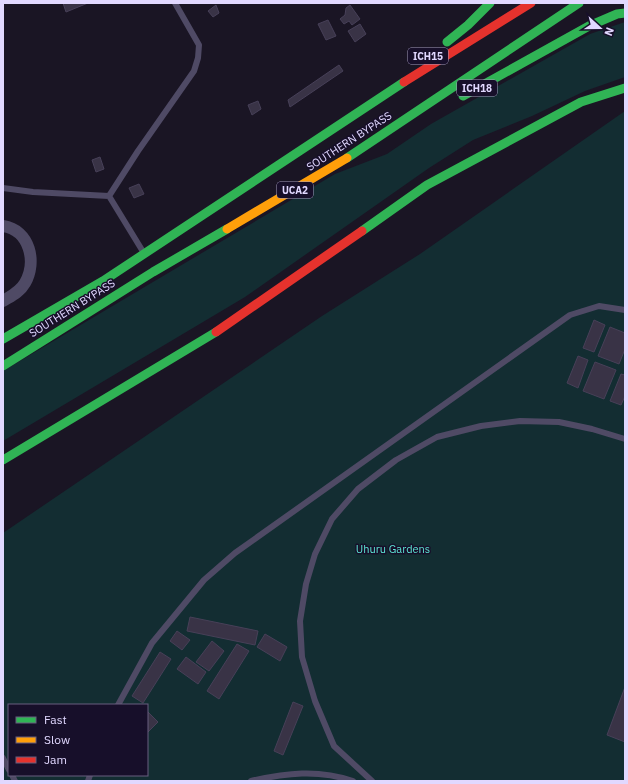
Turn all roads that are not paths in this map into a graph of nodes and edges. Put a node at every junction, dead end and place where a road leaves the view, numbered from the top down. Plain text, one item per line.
1 (175, 3) edge
2 (490, 3) edge
3 (531, 3) edge
4 (579, 3) edge
5 (625, 13) edge
6 (625, 88) edge
7 (452, 103) dead end
8 (364, 107) junction
9 (398, 135) dead end
10 (332, 168) junction
11 (3, 188) edge
12 (109, 196) junction
13 (3, 226) edge
14 (144, 253) junction
15 (3, 301) edge
16 (625, 310) edge
17 (3, 339) edge
18 (3, 366) edge
19 (625, 439) edge
20 (3, 460) edge
21 (119, 704) edge
22 (3, 758) edge
23 (8, 768) edge
24 (251, 781) edge
25 (353, 781) edge
26 (372, 781) edge

1 - 12 lane
2 - 8 highway, ICH15
3 - 8 highway, SOUTHERN BYPASS / UCA2
4 - 10 highway, SOUTHERN BYPASS / UCA2
5 - 7 highway, ICH18
6 - 20 highway
8 - 14 highway, SOUTHERN BYPASS / UCA2
9 - 10 highway
10 - 18 highway, SOUTHERN BYPASS / UCA2
11 - 12 lane
12 - 14 lane
13 - 15 street
14 - 17 highway, SOUTHERN BYPASS / UCA2
16 - 21 lane
19 - 26 lane
22 - 23 lane
24 - 25 lane

